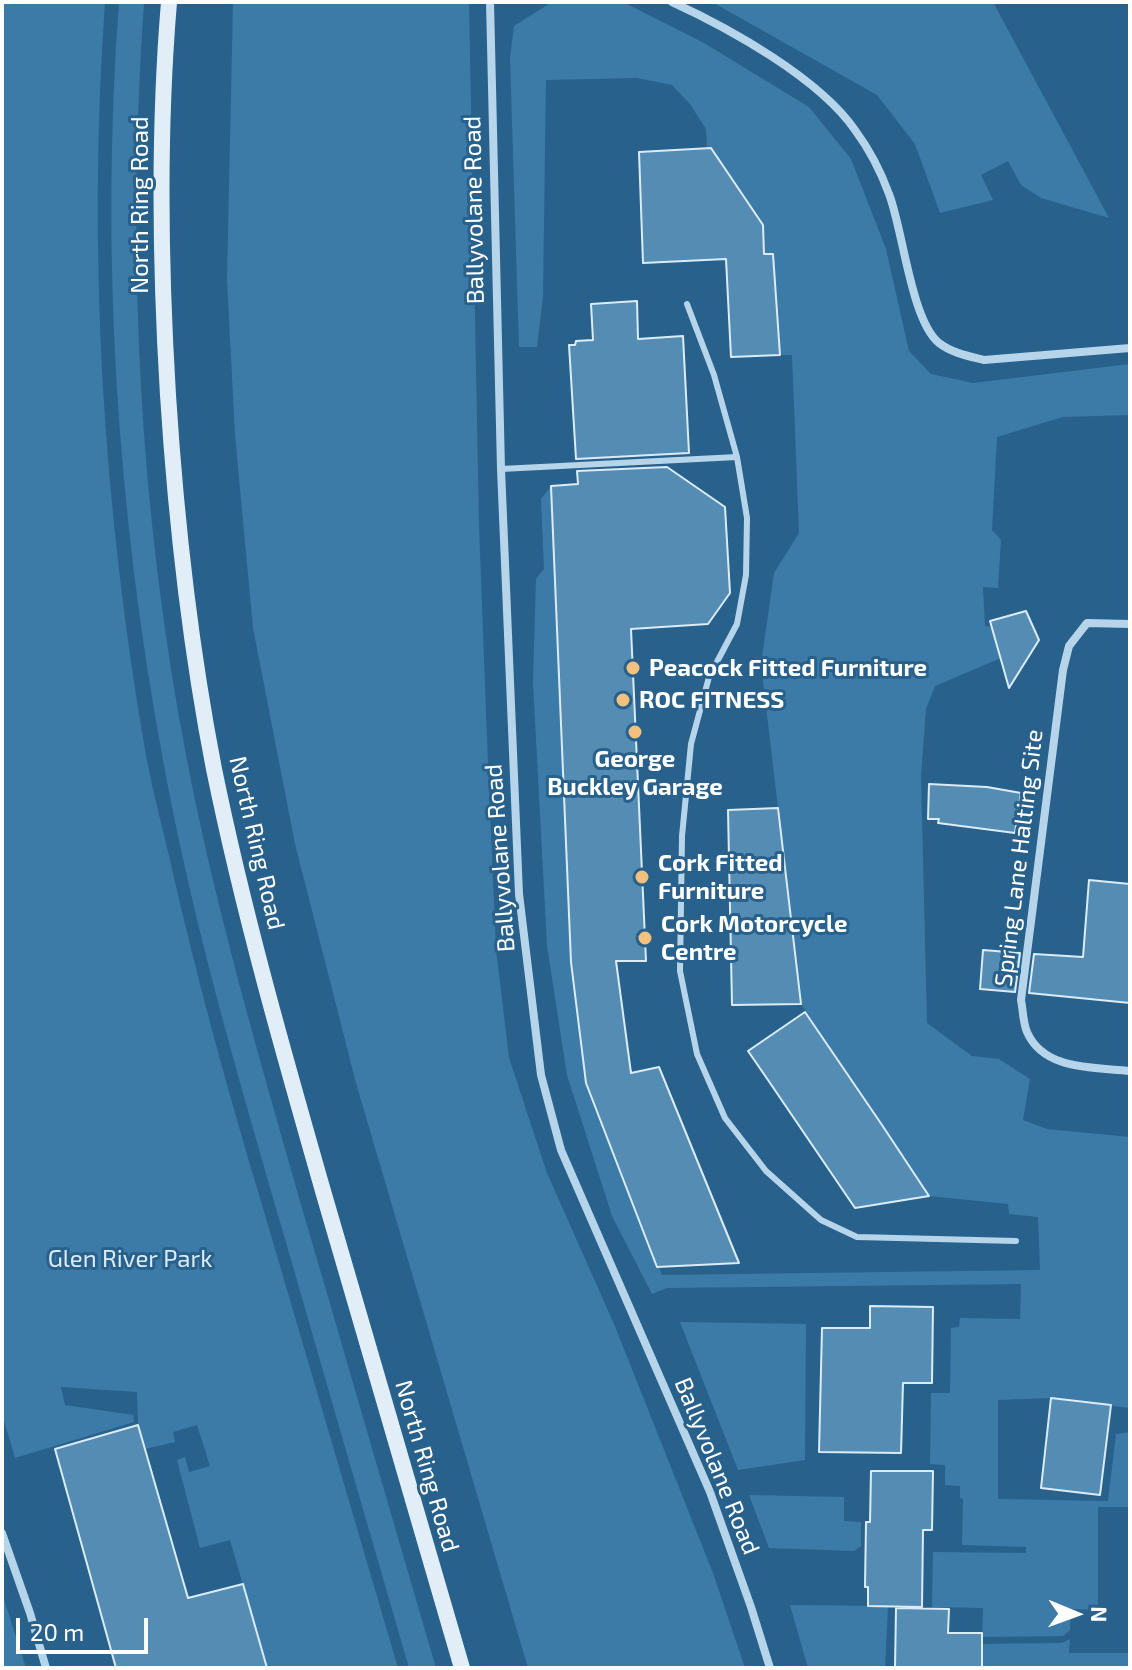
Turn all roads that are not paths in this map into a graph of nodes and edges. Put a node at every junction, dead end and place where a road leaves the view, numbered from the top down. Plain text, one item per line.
1 (169, 2) edge
2 (490, 2) edge
3 (672, 2) edge
4 (687, 304) dead end
5 (1130, 348) edge
6 (737, 457) junction
7 (501, 469) junction
8 (1130, 624) edge
9 (1130, 1071) edge
10 (1016, 1241) dead end
11 (2, 1533) edge
12 (46, 1668) edge
13 (462, 1668) edge
14 (770, 1668) edge

1 - 13 main road, North Ring Road
2 - 7 street, Ballyvolane Road
3 - 5 street
4 - 6 lane
6 - 7 lane
6 - 10 lane
7 - 14 street, Ballyvolane Road
8 - 9 street, Spring Lane Halting Site
11 - 12 street

